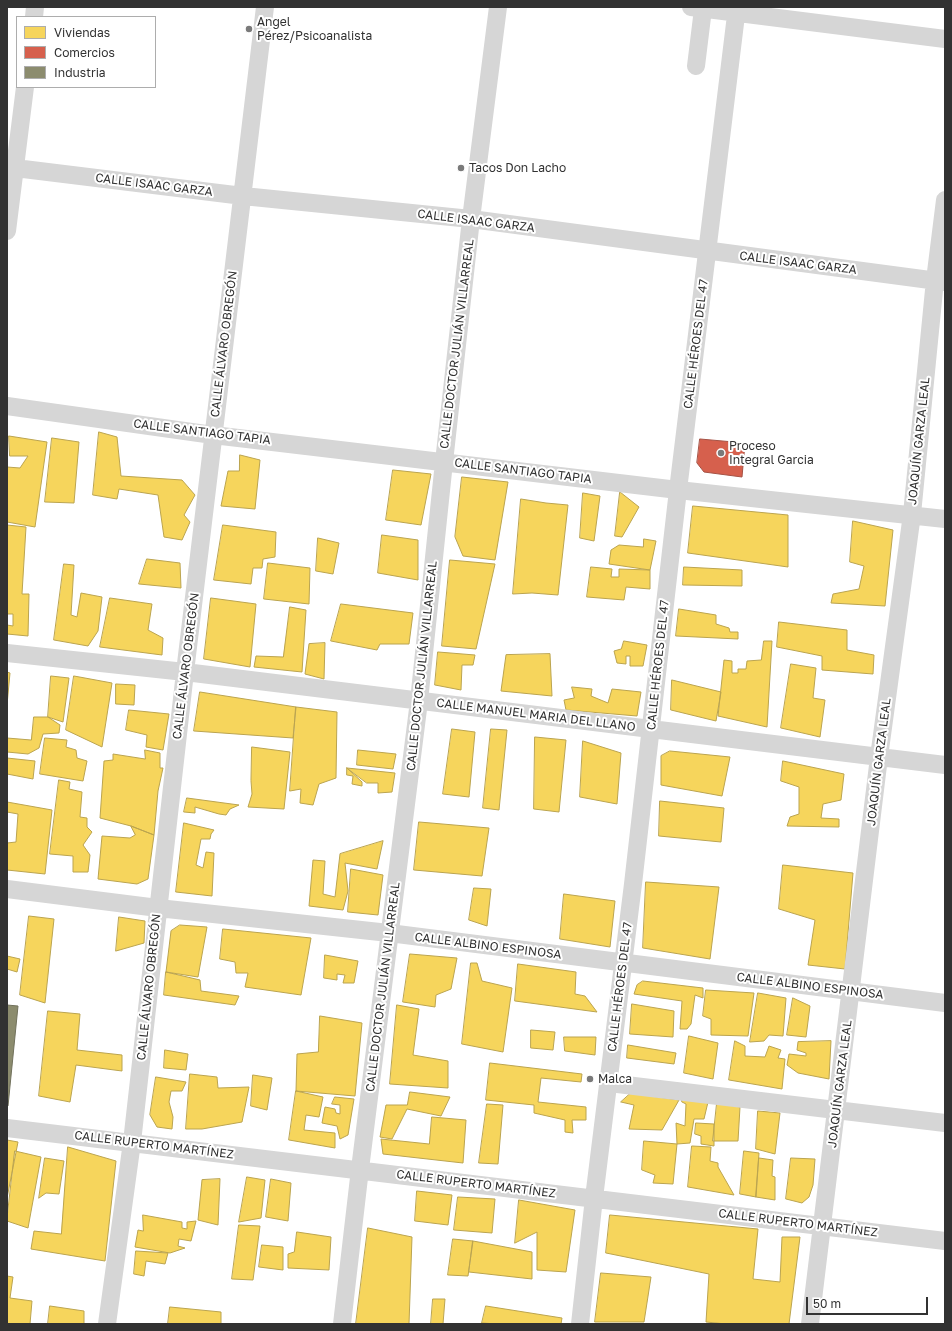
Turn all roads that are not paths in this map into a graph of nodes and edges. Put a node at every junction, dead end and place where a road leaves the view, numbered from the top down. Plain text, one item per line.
1 (265, 7) edge
2 (498, 7) edge
3 (697, 8) edge
4 (737, 10) edge
5 (945, 39) edge
6 (696, 66) dead end
7 (25, 88) edge
8 (11, 168) edge
9 (242, 196) junction
10 (945, 200) edge
11 (471, 219) junction
12 (7, 231) edge
13 (707, 251) junction
14 (940, 281) edge
15 (7, 406) edge
16 (213, 435) junction
17 (444, 462) junction
18 (678, 490) junction
19 (912, 514) junction
20 (945, 519) edge
21 (7, 653) edge
22 (185, 672) junction
23 (419, 701) junction
24 (651, 729) junction
25 (879, 757) junction
26 (945, 765) edge
27 (7, 889) edge
28 (158, 908) junction
29 (389, 934) junction
30 (623, 963) junction
31 (851, 992) junction
32 (945, 1003) edge
33 (609, 1083) junction
34 (837, 1110) junction
35 (945, 1123) edge
36 (7, 1128) edge
37 (132, 1142) junction
38 (360, 1169) junction
39 (594, 1198) junction
40 (822, 1226) junction
41 (945, 1240) edge
42 (107, 1324) edge
43 (342, 1324) edge
44 (580, 1324) edge
45 (810, 1324) edge

1 - 9 street, CALLE ÁLVARO OBREGÓN
2 - 11 street, CALLE DOCTOR JULIÁN VILLARREAL
3 - 4 street
3 - 6 street
4 - 5 street
4 - 13 street, CALLE HÉROES DEL 47
7 - 8 street
8 - 9 street, CALLE ISAAC GARZA
8 - 12 street
9 - 11 street, CALLE ISAAC GARZA
9 - 16 street, CALLE ÁLVARO OBREGÓN
10 - 14 street, JOAQUÍN GARZA LEAL
11 - 13 street, CALLE ISAAC GARZA
11 - 17 street, CALLE DOCTOR JULIÁN VILLARREAL
13 - 14 street, CALLE ISAAC GARZA
13 - 18 street, CALLE HÉROES DEL 47
14 - 19 street, JOAQUÍN GARZA LEAL
15 - 16 street, CALLE SANTIAGO TAPIA
16 - 17 street, CALLE SANTIAGO TAPIA
16 - 22 street, CALLE ÁLVARO OBREGÓN
17 - 18 street, CALLE SANTIAGO TAPIA
17 - 23 street, CALLE DOCTOR JULIÁN VILLARREAL
18 - 19 street, CALLE SANTIAGO TAPIA
18 - 24 street, CALLE HÉROES DEL 47
19 - 20 street, CALLE SANTIAGO TAPIA
19 - 25 street, JOAQUÍN GARZA LEAL
21 - 22 street, CALLE MANUEL MARIA DEL LLANO
22 - 23 street, CALLE MANUEL MARIA DEL LLANO
22 - 28 street, CALLE ÁLVARO OBREGÓN
23 - 24 street, CALLE MANUEL MARIA DEL LLANO
23 - 29 street, CALLE DOCTOR JULIÁN VILLARREAL
24 - 25 street, CALLE MANUEL MARIA DEL LLANO
24 - 30 street, CALLE HÉROES DEL 47
25 - 26 street, CALLE MANUEL MARIA DEL LLANO
25 - 31 street, JOAQUÍN GARZA LEAL
27 - 28 street, CALLE ALBINO ESPINOSA
28 - 29 street, CALLE ALBINO ESPINOSA
28 - 37 street, CALLE ÁLVARO OBREGÓN
29 - 30 street, CALLE ALBINO ESPINOSA
29 - 38 street, CALLE DOCTOR JULIÁN VILLARREAL
30 - 31 street, CALLE ALBINO ESPINOSA
30 - 33 street, CALLE HÉROES DEL 47
31 - 32 street, CALLE ALBINO ESPINOSA
31 - 34 street, JOAQUÍN GARZA LEAL
33 - 34 street
33 - 39 street, CALLE HÉROES DEL 47
34 - 35 street
34 - 40 street, JOAQUÍN GARZA LEAL
36 - 37 street, CALLE RUPERTO MARTÍNEZ
37 - 38 street, CALLE RUPERTO MARTÍNEZ
37 - 42 street, CALLE ÁLVARO OBREGÓN
38 - 39 street, CALLE RUPERTO MARTÍNEZ
38 - 43 street, CALLE DOCTOR JULIÁN VILLARREAL
39 - 40 street, CALLE RUPERTO MARTÍNEZ
39 - 44 street, CALLE HÉROES DEL 47
40 - 41 street, CALLE RUPERTO MARTÍNEZ
40 - 45 street, JOAQUÍN GARZA LEAL

